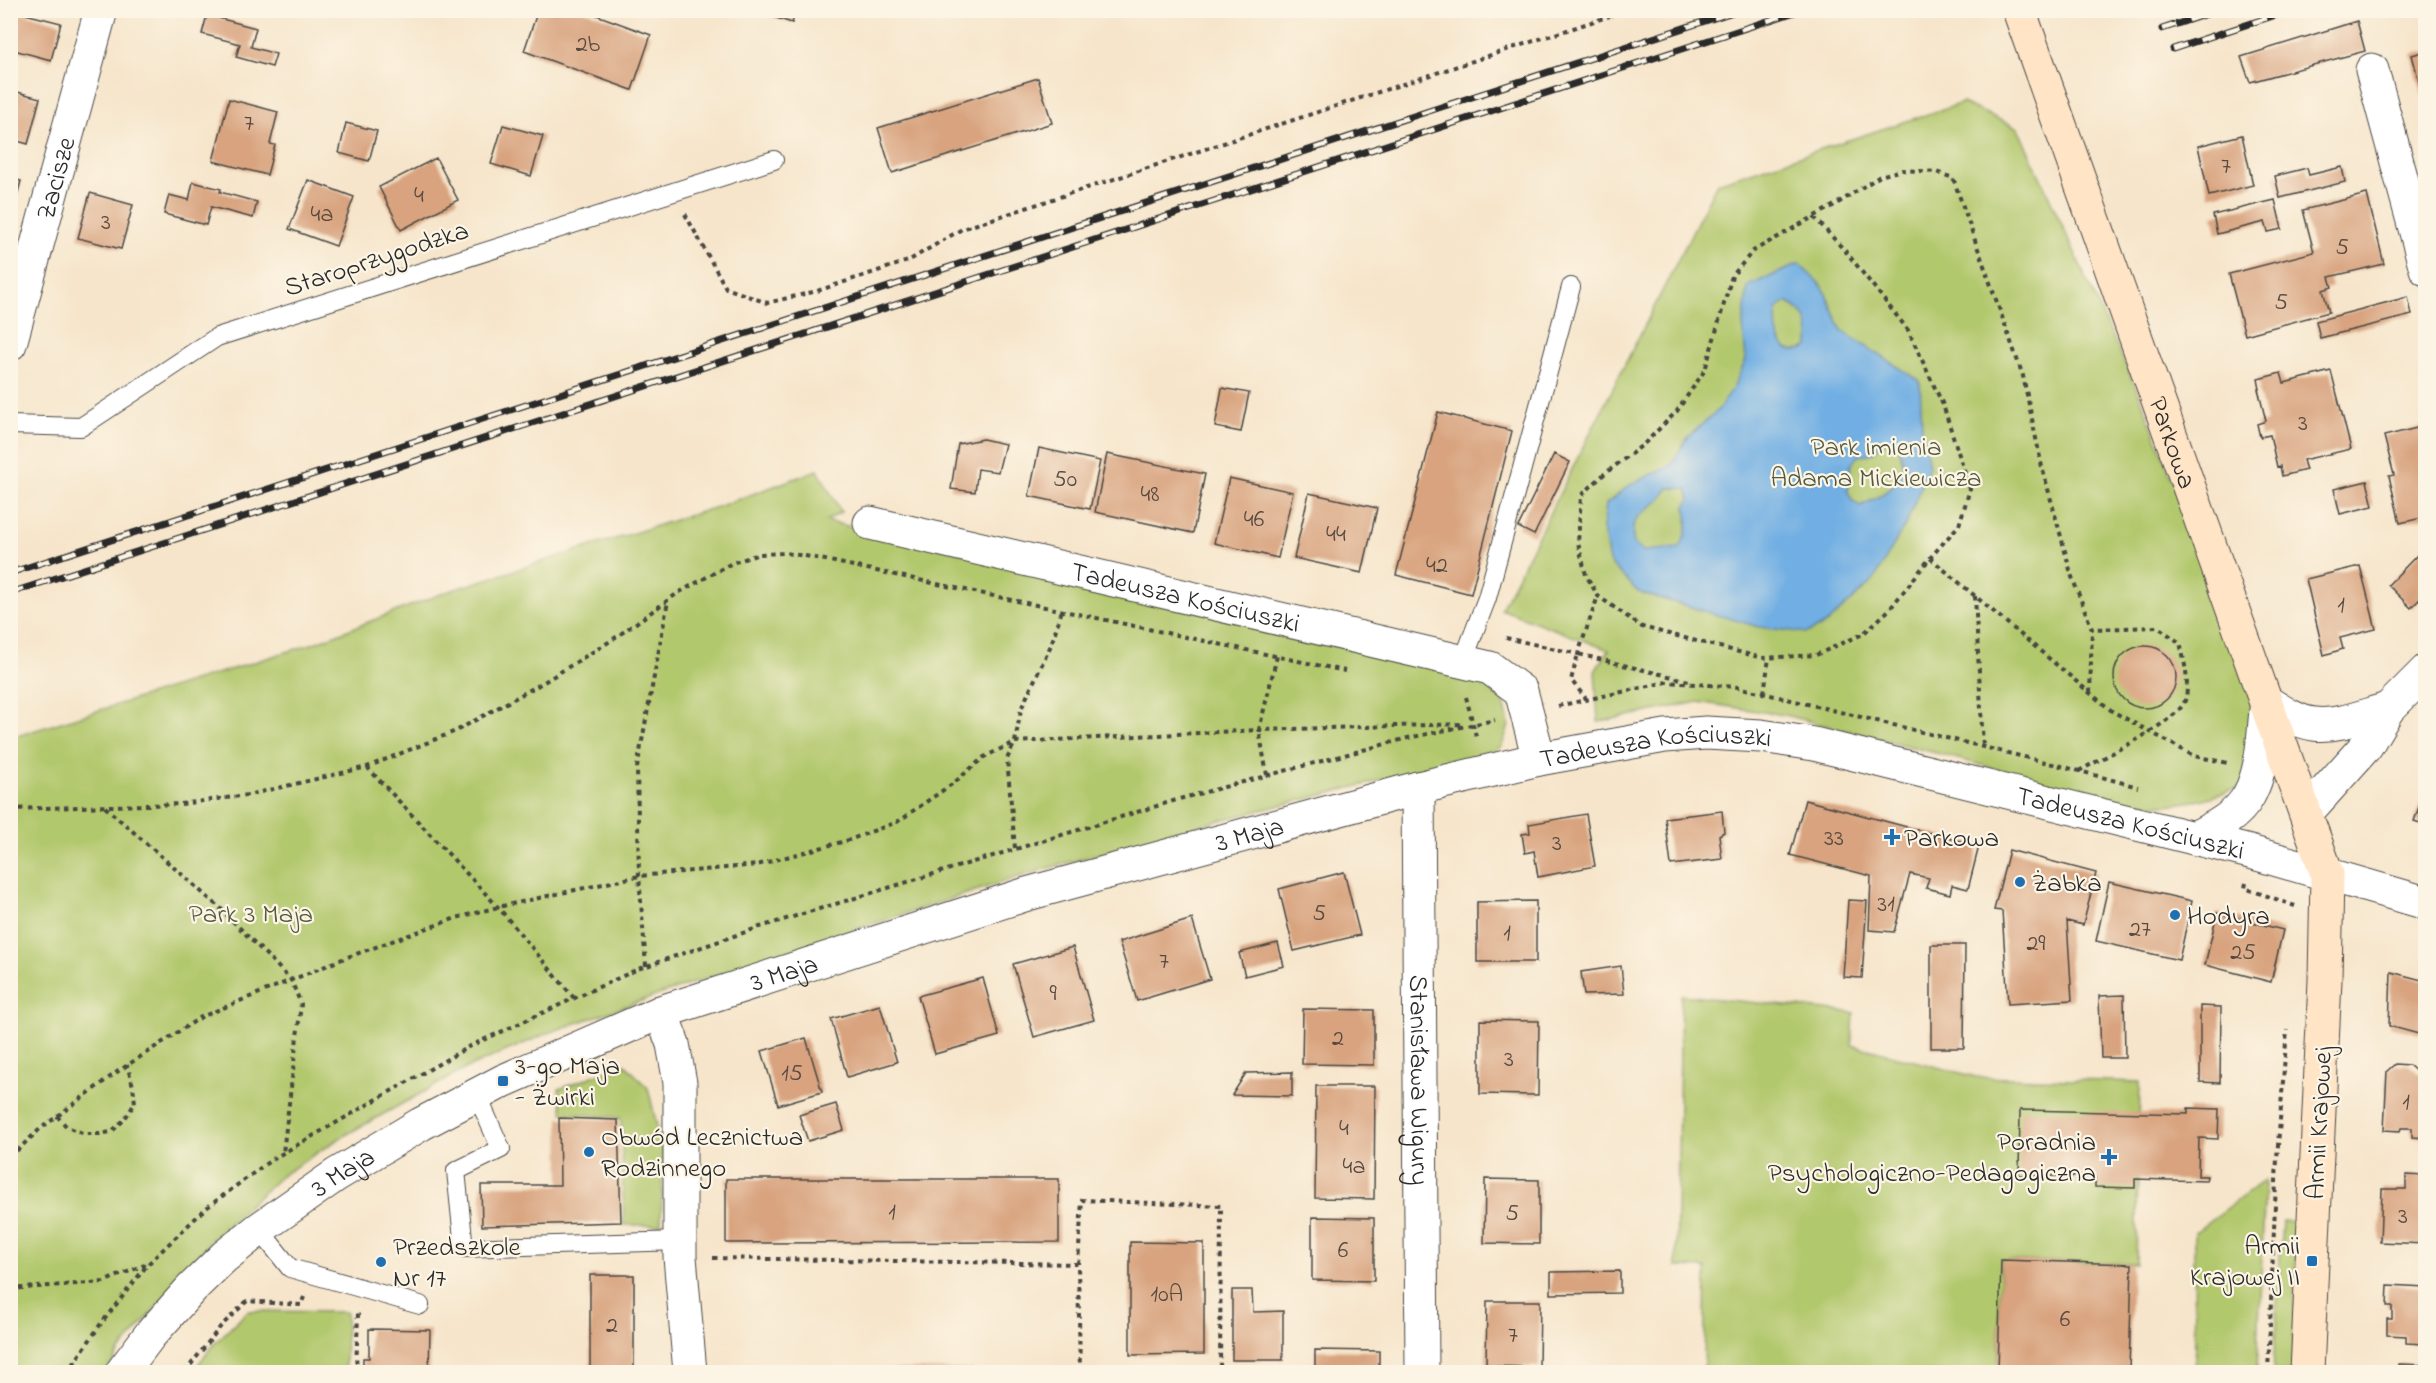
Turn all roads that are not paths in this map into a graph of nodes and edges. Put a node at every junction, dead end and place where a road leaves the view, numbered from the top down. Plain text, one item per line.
1 (101, 10) edge
2 (2019, 10) edge
3 (2372, 70) dead end
4 (774, 160) dead end
5 (2426, 269) edge
6 (1571, 287) dead end
7 (10, 344) edge
8 (10, 425) edge
9 (870, 523) dead end
10 (1468, 663) junction
11 (2426, 671) edge
12 (2267, 702) junction
13 (2388, 709) junction
14 (1539, 759) junction
15 (1418, 788) junction
16 (2306, 813) junction
17 (2194, 838) junction
18 (2327, 874) junction
19 (2426, 903) edge
20 (661, 1012) junction
21 (477, 1095) junction
22 (259, 1229) junction
23 (680, 1249) junction
24 (420, 1305) dead end
25 (122, 1372) edge
26 (690, 1372) edge
27 (1422, 1372) edge
28 (2307, 1372) edge

1 - 7 street, Zacisze
2 - 12 street, Parkowa
3 - 5 street
4 - 8 lane, Staroprzygodzka
6 - 10 lane
9 - 10 street, Tadeusza Kościuszki
10 - 14 street, Tadeusza Kościuszki
11 - 13 street
12 - 13 street
12 - 16 street, Parkowa
12 - 17 street
13 - 16 street
14 - 15 street, 3 Maja
14 - 17 street, Tadeusza Kościuszki
15 - 20 street, 3 Maja
15 - 27 street, Stanisława Wigury
16 - 18 street, Parkowa
17 - 18 street, Tadeusza Kościuszki
18 - 19 street, Tadeusza Kościuszki
18 - 28 street, Armii Krajowej
20 - 21 street, 3 Maja
20 - 23 street
21 - 22 street, 3 Maja
21 - 23 lane
22 - 24 lane
22 - 25 street, 3 Maja
23 - 26 street

